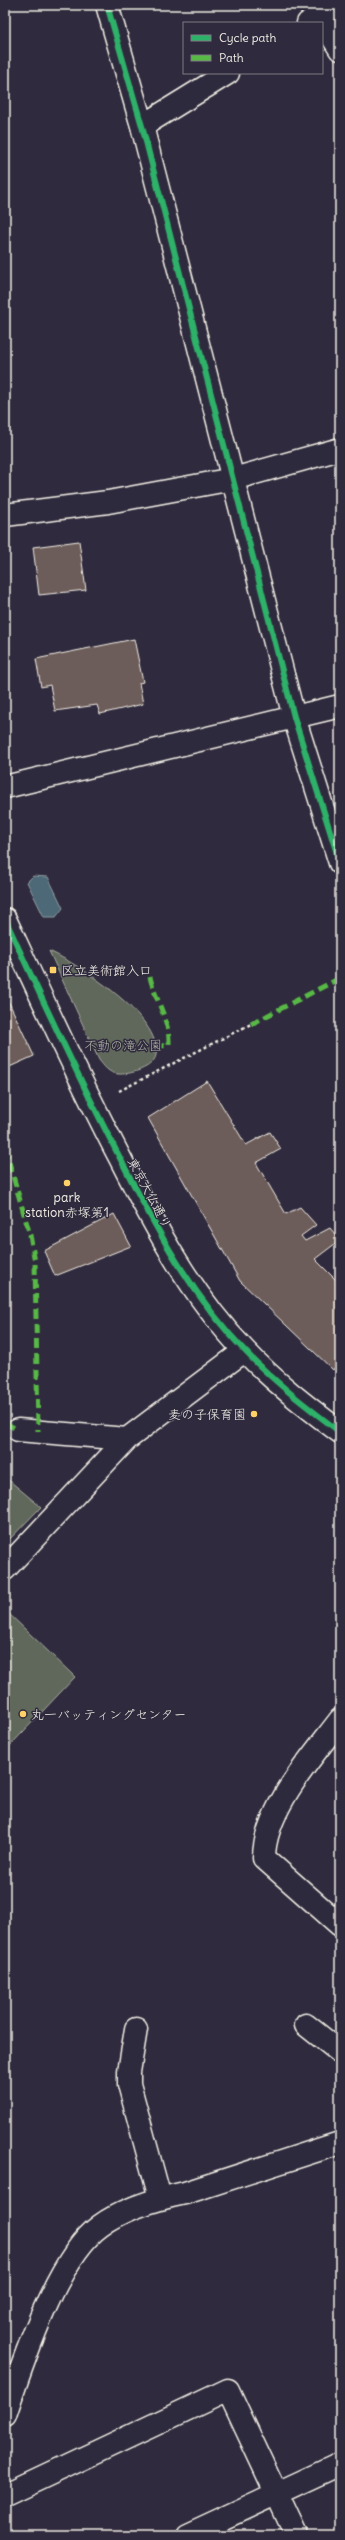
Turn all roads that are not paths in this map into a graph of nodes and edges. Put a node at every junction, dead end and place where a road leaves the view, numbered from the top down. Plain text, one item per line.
1 (107, 5) edge
2 (321, 15) edge
3 (340, 49) edge
4 (226, 74) edge
5 (142, 126) junction
6 (340, 449) edge
7 (233, 479) junction
8 (5, 515) edge
9 (340, 706) edge
10 (294, 717) junction
11 (5, 787) edge
12 (340, 863) edge
13 (5, 919) edge
14 (244, 1351) junction
15 (18, 1430) dead end
16 (340, 1432) edge
17 (127, 1439) junction
18 (5, 1569) edge
19 (340, 1720) edge
20 (340, 1925) edge
21 (306, 2025) dead end
22 (136, 2029) dead end
23 (340, 2052) edge
24 (340, 2143) edge
25 (160, 2198) junction
26 (5, 2415) edge
27 (340, 2464) edge
28 (277, 2494) junction
29 (5, 2495) edge
30 (187, 2535) edge
31 (296, 2535) edge

1 - 5 street
2 - 3 street
4 - 5 street
5 - 7 street
6 - 7 street
7 - 8 street
7 - 10 street
9 - 10 street
10 - 11 street
10 - 12 street
13 - 14 street, 東京大仏通り
14 - 16 street, 東京大仏通り
14 - 17 street
15 - 17 street
17 - 18 street
19 - 20 street
21 - 23 street
22 - 25 street
24 - 25 street
25 - 26 street
27 - 28 street
28 - 29 street
28 - 30 street
28 - 31 street

